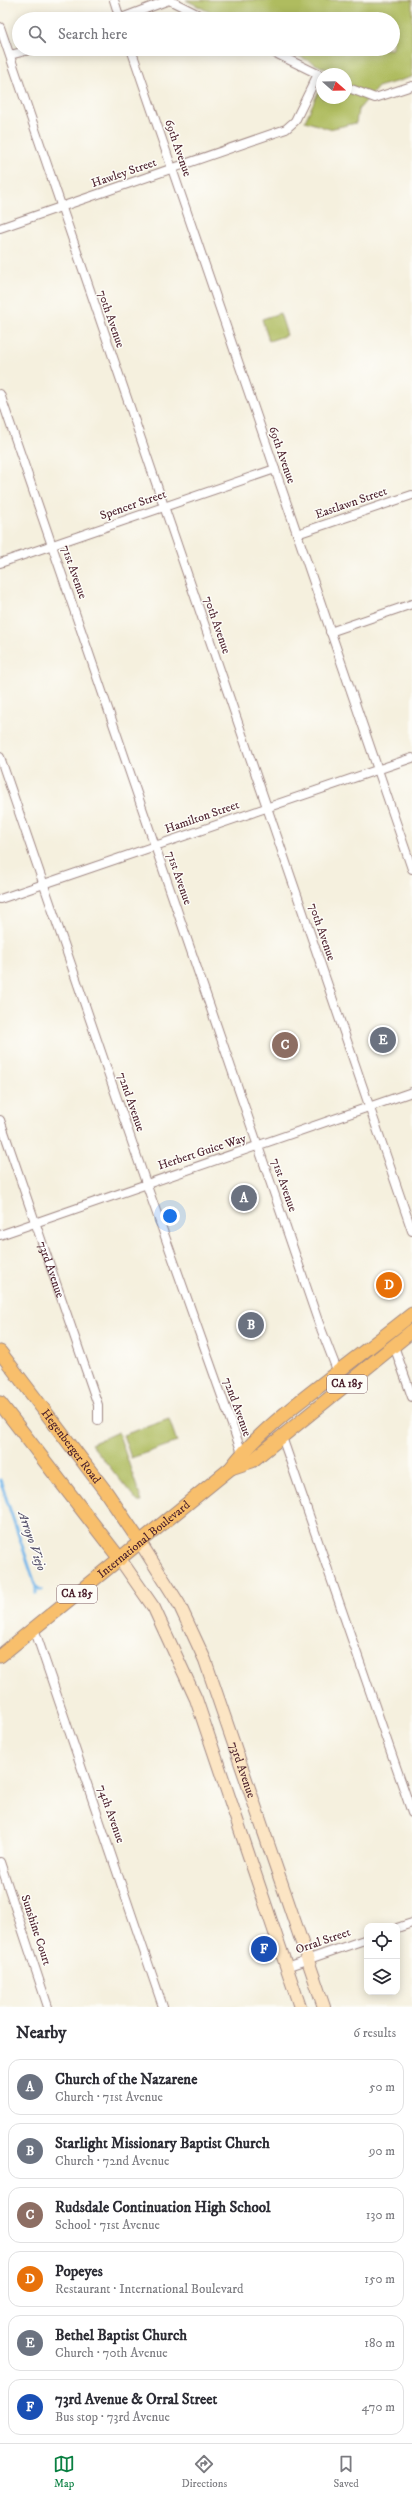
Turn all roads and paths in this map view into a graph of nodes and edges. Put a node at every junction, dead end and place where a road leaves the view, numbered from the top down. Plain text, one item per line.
1 (114, 0) edge
2 (169, 0) edge
3 (118, 12) edge
4 (138, 12) edge
5 (193, 12) edge
6 (0, 27) edge
7 (10, 55) joint
8 (133, 56) edge
9 (282, 56) edge
10 (316, 72) edge
11 (316, 82) edge
12 (412, 86) edge
13 (352, 89) edge
14 (172, 169) junction
15 (61, 208) junction
16 (0, 228) edge
17 (0, 394) edge
18 (275, 469) junction
19 (412, 495) edge
20 (164, 507) junction
21 (297, 534) junction
22 (52, 545) junction
23 (0, 563) edge
24 (412, 604) edge
25 (330, 632) junction
26 (0, 756) edge
27 (412, 758) edge
28 (378, 769) junction
29 (266, 807) junction
30 (155, 846) junction
31 (412, 869) edge
32 (44, 884) junction
33 (0, 898) edge
34 (412, 1092) edge
35 (369, 1107) junction
36 (0, 1120) edge
37 (258, 1146) junction
38 (146, 1183) junction
39 (34, 1222) junction
40 (412, 1231) edge
41 (0, 1235) edge
42 (412, 1314) edge
43 (412, 1331) edge
44 (394, 1346) junction
45 (0, 1352) edge
46 (337, 1370) junction
47 (412, 1397) edge
48 (0, 1403) edge
49 (98, 1420) dead end
50 (282, 1437) junction
51 (242, 1453) junction
52 (231, 1468) junction
53 (140, 1542) junction
54 (120, 1559) junction
55 (34, 1628) junction
56 (0, 1656) edge
57 (412, 1813) edge
58 (0, 1862) edge
59 (412, 1923) edge
60 (400, 1927) edge
61 (364, 1940) edge
62 (307, 1959) junction
63 (286, 1967) junction
64 (48, 2007) edge
65 (164, 2007) edge
66 (300, 2007) edge
67 (324, 2007) edge

1 - 3 street
2 - 4 street
2 - 5 street
6 - 7 street, 70th Avenue
7 - 15 street, 70th Avenue
8 - 14 street, 69th Avenue
9 - 10 street
11 - 14 street, Hawley Street
12 - 13 street
14 - 15 street, Hawley Street
14 - 18 street, 69th Avenue
15 - 16 street, Hawley Street
15 - 20 street, 70th Avenue
17 - 22 street, 71st Avenue
18 - 20 street, Spencer Street
18 - 21 street, 69th Avenue
19 - 21 street, Eastlawn Street
20 - 22 street, Spencer Street
20 - 29 street, 70th Avenue
21 - 25 street, 69th Avenue
22 - 23 street, Spencer Street
22 - 30 street, 71st Avenue
24 - 25 street
25 - 28 street, 69th Avenue
26 - 32 street, 72nd Avenue
27 - 28 street, Hamilton Street
28 - 29 street, Hamilton Street
28 - 31 street, 69th Avenue
29 - 30 street, Hamilton Street
29 - 35 street, 70th Avenue
30 - 32 street, Hamilton Street
30 - 37 street, 71st Avenue
32 - 33 street, Hamilton Street
32 - 38 street, 72nd Avenue
34 - 35 street, Herbert Guice Way
35 - 37 street, Herbert Guice Way
35 - 40 street, 70th Avenue
36 - 39 street, 73rd Avenue
37 - 38 street, Herbert Guice Way
37 - 46 street, 71st Avenue
38 - 39 street, Herbert Guice Way
38 - 51 street, 72nd Avenue
39 - 41 street, Herbert Guice Way
39 - 49 street, 73rd Avenue
42 - 46 main road, International Boulevard / CA 185
43 - 44 main road, International Boulevard / CA 185
44 - 47 street
44 - 50 main road, International Boulevard / CA 185
45 - 53 main road, Hegenberger Road
46 - 51 main road, International Boulevard / CA 185
48 - 54 main road
50 - 52 main road, International Boulevard / CA 185
50 - 57 street
51 - 52 main road, International Boulevard / CA 185
52 - 53 main road, International Boulevard / CA 185
53 - 54 main road, International Boulevard / CA 185
53 - 62 main road, 73rd Avenue
54 - 55 main road, International Boulevard / CA 185
54 - 63 main road, 73rd Avenue
55 - 56 main road, International Boulevard / CA 185
55 - 65 street, 74th Avenue
58 - 64 street, Sunshine Court
59 - 60 street
61 - 62 street, Orral Street
62 - 63 street, Orral Street
62 - 67 main road, 73rd Avenue
63 - 66 main road, 73rd Avenue

